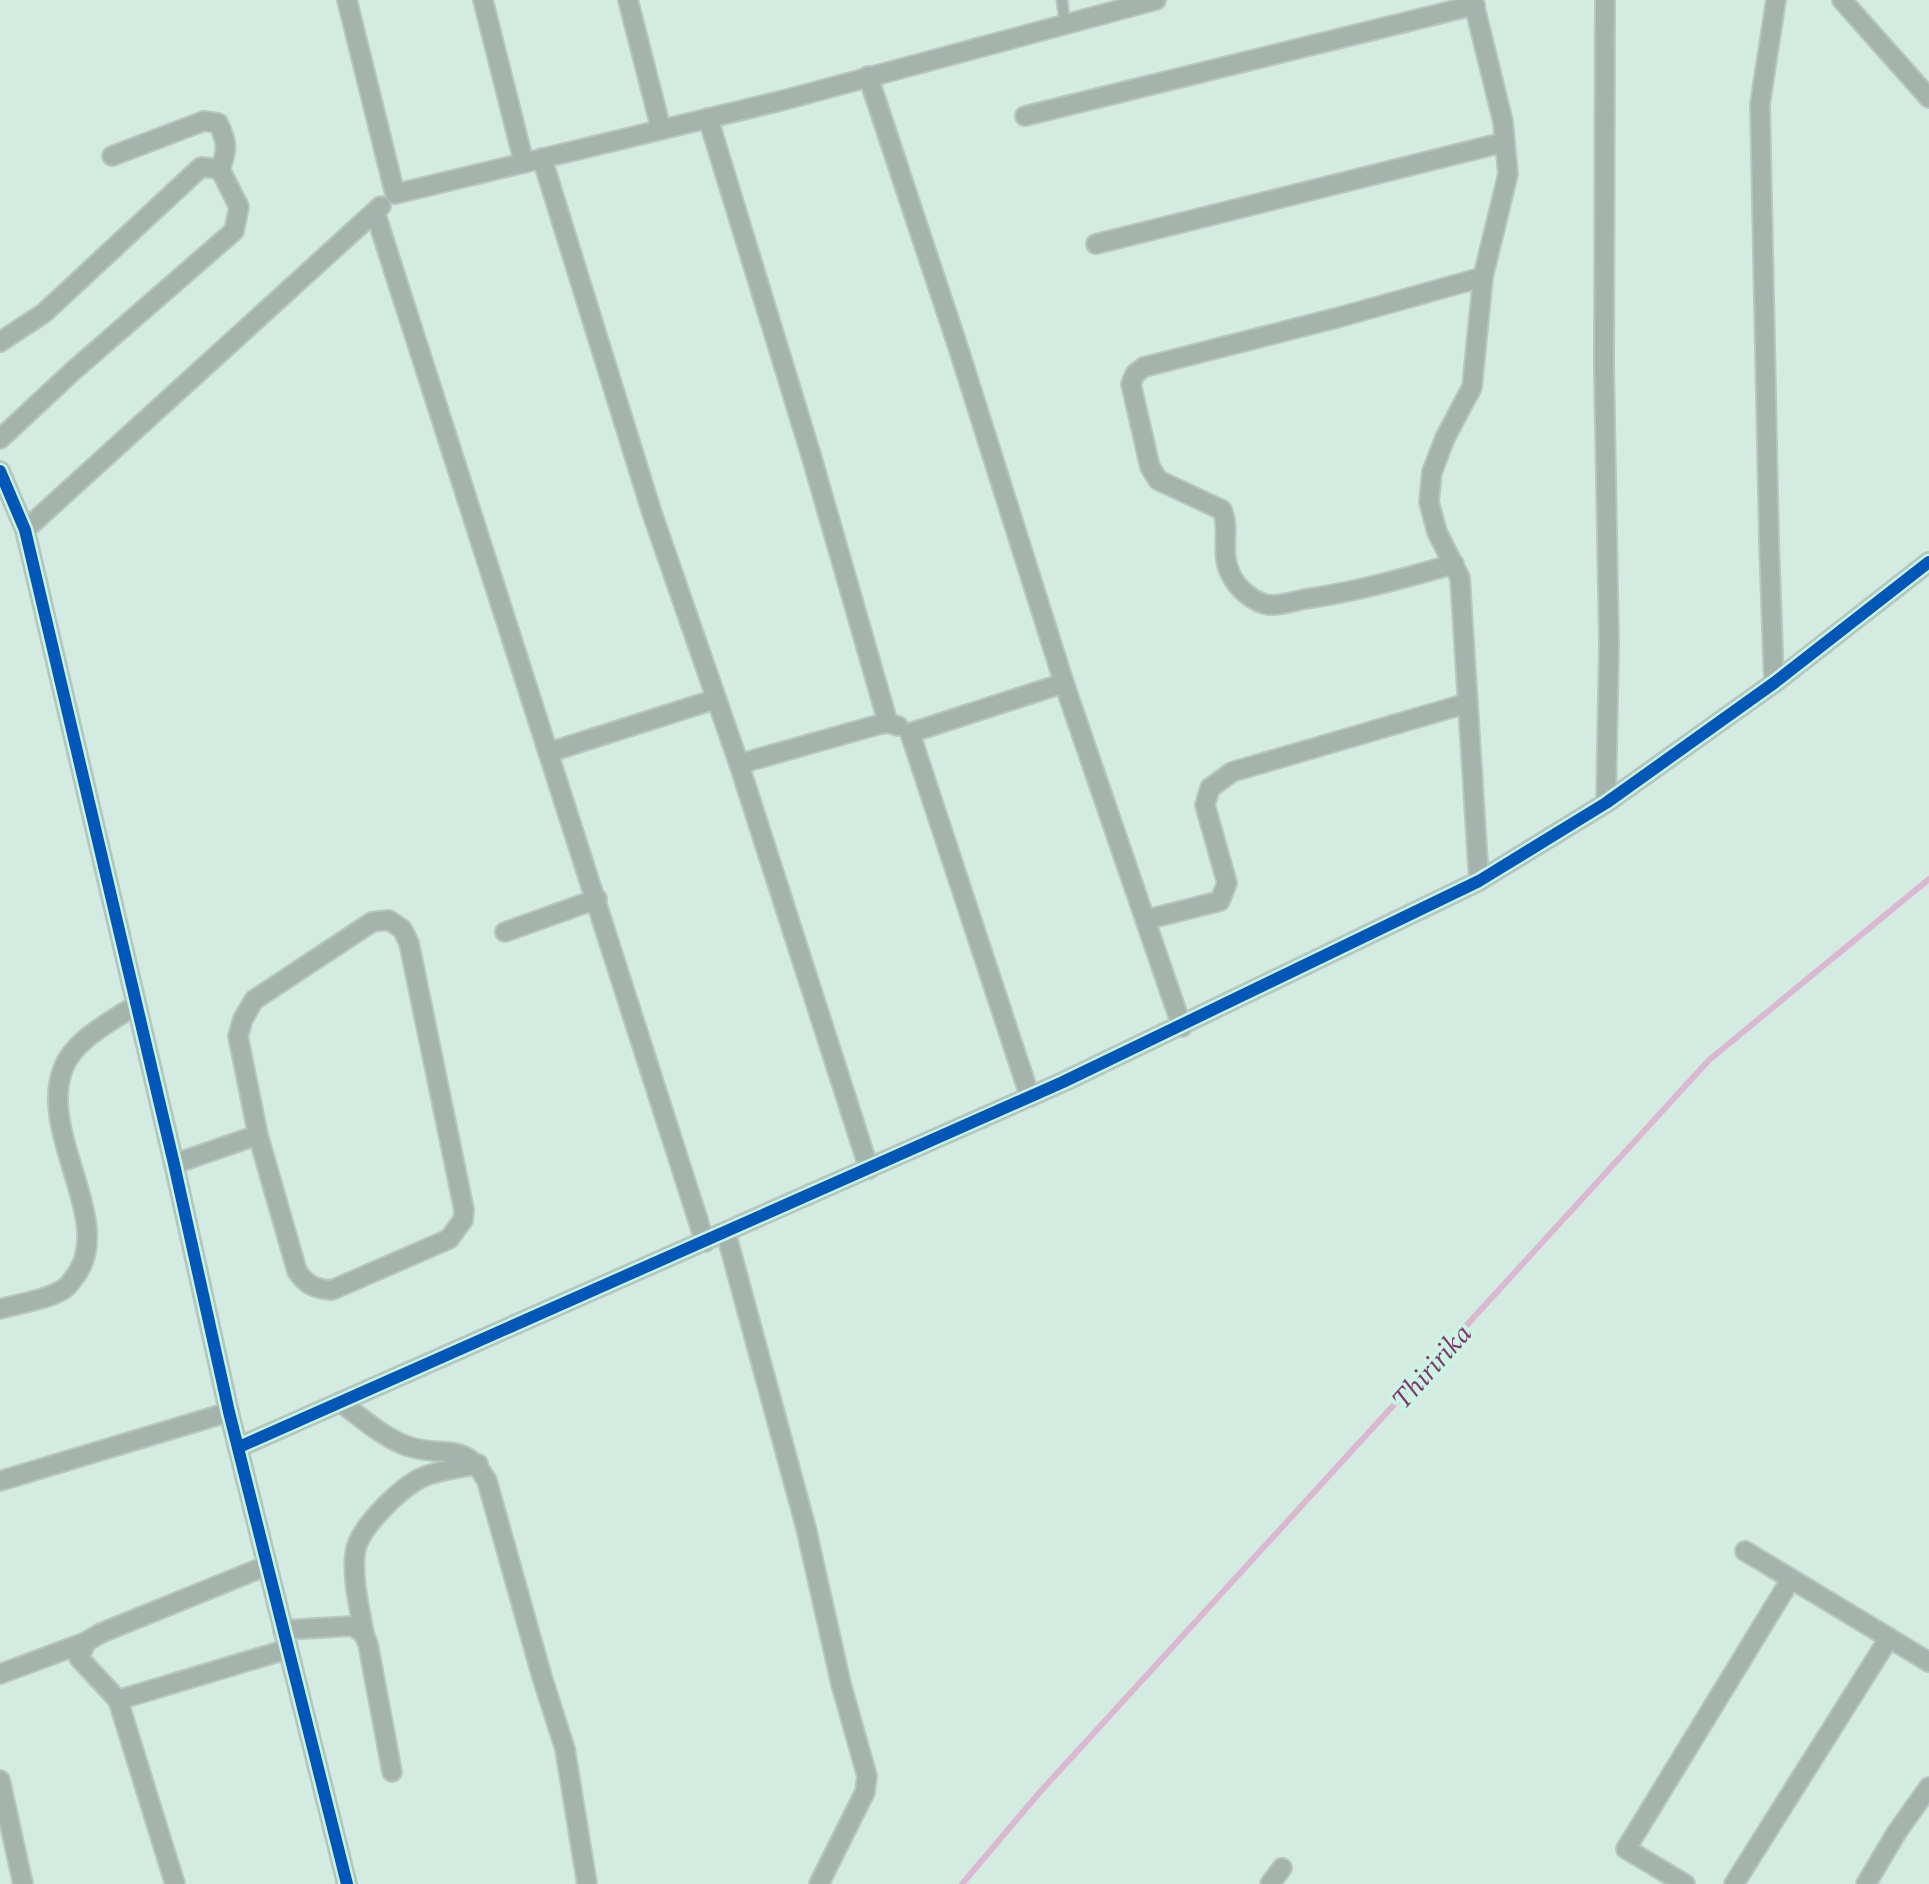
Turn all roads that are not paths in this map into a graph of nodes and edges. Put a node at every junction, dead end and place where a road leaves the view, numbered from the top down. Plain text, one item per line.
1 (347, 0) edge
2 (483, 0) edge
3 (628, 0) edge
4 (1062, 0) edge
5 (1156, 0) edge
6 (1605, 0) edge
7 (1776, 0) edge
8 (1842, 0) edge
9 (1474, 2) edge
10 (1065, 24) junction
11 (868, 76) junction
12 (1929, 98) edge
13 (1025, 116) dead end
14 (708, 118) junction
15 (661, 129) junction
16 (1505, 142) junction
17 (112, 156) dead end
18 (533, 161) junction
19 (220, 169) junction
20 (395, 194) junction
21 (375, 212) junction
22 (1096, 244) dead end
23 (1483, 277) junction
24 (0, 342) edge
25 (0, 439) edge
26 (0, 471) edge
27 (25, 530) junction
28 (1929, 562) edge
29 (1454, 564) junction
30 (1064, 683) junction
31 (1774, 683) junction
32 (716, 699) junction
33 (1468, 703) junction
34 (888, 723) junction
35 (910, 733) junction
36 (550, 752) junction
37 (739, 764) junction
38 (1606, 803) junction
39 (1479, 881) junction
40 (597, 899) junction
41 (1145, 920) junction
42 (505, 932) dead end
43 (136, 1005) junction
44 (1182, 1027) junction
45 (1030, 1097) junction
46 (258, 1135) junction
47 (174, 1164) junction
48 (869, 1169) junction
49 (726, 1233) junction
50 (705, 1242) junction
51 (0, 1309) edge
52 (340, 1402) junction
53 (229, 1412) junction
54 (239, 1447) junction
55 (478, 1464) junction
56 (0, 1481) edge
57 (1745, 1551) dead end
58 (266, 1566) junction
59 (1791, 1579) junction
60 (283, 1630) junction
61 (364, 1634) junction
62 (1889, 1638) junction
63 (86, 1642) junction
64 (288, 1649) junction
65 (1929, 1662) edge
66 (0, 1674) edge
67 (118, 1700) junction
68 (392, 1772) dead end
69 (0, 1780) edge
70 (1929, 1787) edge
71 (1282, 1868) dead end
72 (23, 1884) edge
73 (175, 1884) edge
74 (347, 1884) edge
75 (587, 1884) edge
76 (819, 1884) edge
77 (1270, 1884) edge
78 (1685, 1884) edge
79 (1734, 1884) edge
80 (1866, 1884) edge

1 - 20 street
2 - 18 street
3 - 15 street
4 - 10 lane
5 - 10 street
6 - 38 street
7 - 31 street
8 - 12 street
9 - 13 street
9 - 16 street
10 - 11 street
11 - 14 street
11 - 30 street
14 - 15 street
14 - 34 street
15 - 18 street
16 - 22 street
16 - 23 street
17 - 19 street
18 - 20 street
18 - 32 street
19 - 24 street
19 - 25 street
20 - 21 street
21 - 27 street
21 - 36 street
23 - 29 street
23 - 29 street
26 - 27 street
27 - 43 street
28 - 31 street
29 - 33 street
30 - 35 street
30 - 41 street
31 - 38 street
32 - 36 street
32 - 37 street
33 - 39 street
33 - 41 street
34 - 35 street
34 - 37 street
35 - 45 street
36 - 40 street
37 - 48 street
38 - 39 street
39 - 44 street
40 - 42 street
40 - 50 street
41 - 44 street
43 - 47 street
43 - 51 street
44 - 45 street
45 - 48 street
46 - 46 street
46 - 47 street
47 - 53 street
48 - 49 street
49 - 50 street
49 - 76 street
50 - 52 street
52 - 54 street
52 - 55 street
53 - 54 street
53 - 56 street
54 - 58 street
55 - 61 street
55 - 75 street
57 - 59 street
58 - 60 street
58 - 63 street
59 - 62 street
59 - 78 street
60 - 61 street
60 - 64 street
61 - 68 street
62 - 65 street
62 - 79 street
63 - 66 street
63 - 67 street
64 - 67 street
64 - 74 street
67 - 73 street
69 - 72 street
70 - 80 street
71 - 77 street

